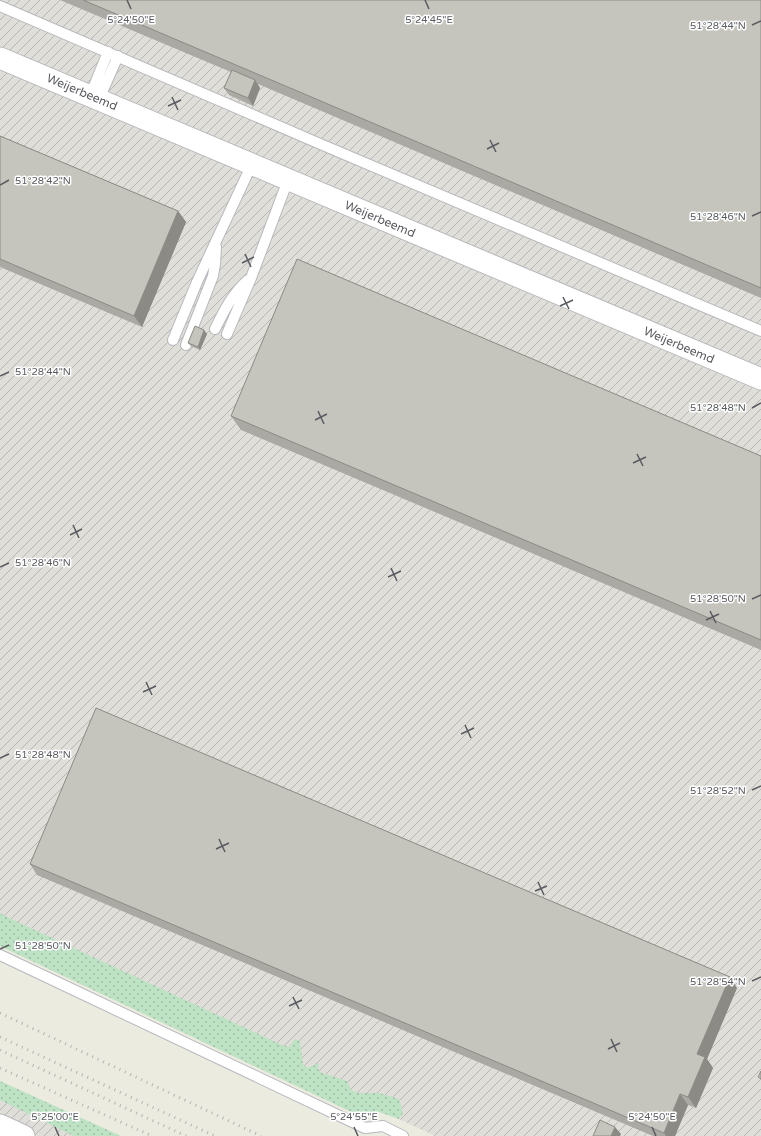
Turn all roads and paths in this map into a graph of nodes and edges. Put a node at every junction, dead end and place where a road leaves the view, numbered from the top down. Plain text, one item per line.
1 (0, 6) edge
2 (108, 52) junction
3 (118, 56) junction
4 (0, 58) edge
5 (94, 97) junction
6 (252, 164) junction
7 (288, 180) junction
8 (216, 242) junction
9 (251, 278) junction
10 (215, 329) dead end
11 (761, 331) edge
12 (227, 334) dead end
13 (173, 340) dead end
14 (186, 345) dead end
15 (761, 380) edge
16 (0, 956) edge
17 (0, 1125) edge
18 (24, 1136) edge
19 (403, 1136) edge

1 - 2 lane
2 - 3 lane
2 - 5 lane
3 - 5 lane
3 - 11 lane
4 - 5 street, Weijerbeemd
5 - 6 street, Weijerbeemd
6 - 7 street, Weijerbeemd
6 - 8 lane
7 - 9 lane
7 - 15 street, Weijerbeemd
8 - 13 lane
8 - 14 lane
9 - 10 lane
9 - 12 lane
16 - 19 lane
17 - 18 street

